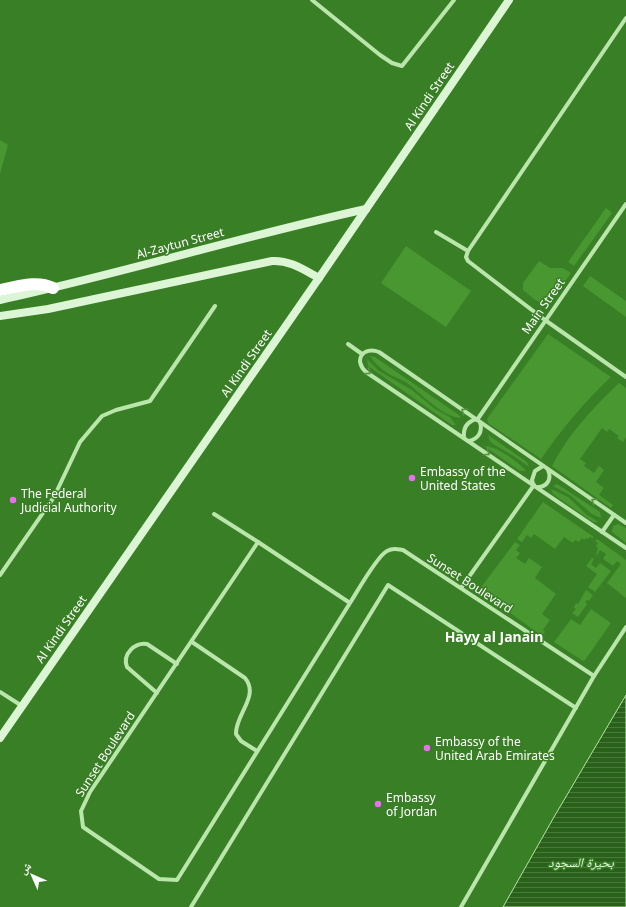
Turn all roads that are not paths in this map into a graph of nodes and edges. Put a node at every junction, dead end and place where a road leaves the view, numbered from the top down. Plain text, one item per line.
1 (312, 0) edge
2 (454, 0) edge
3 (509, 0) edge
4 (626, 18) edge
5 (626, 204) edge
6 (366, 209) junction
7 (436, 232) dead end
8 (468, 251) junction
9 (319, 278) junction
10 (53, 288) junction
11 (0, 290) edge
12 (0, 300) edge
13 (215, 306) dead end
14 (0, 316) edge
15 (546, 320) junction
16 (348, 344) dead end
17 (362, 354) junction
18 (626, 377) edge
19 (478, 420) junction
20 (464, 437) junction
21 (468, 441) junction
22 (543, 466) junction
23 (548, 470) junction
24 (535, 486) junction
25 (214, 514) dead end
26 (614, 515) junction
27 (626, 523) edge
28 (602, 532) junction
29 (258, 542) junction
30 (626, 548) edge
31 (0, 575) edge
32 (461, 588) junction
33 (350, 603) junction
34 (626, 627) edge
35 (192, 642) junction
36 (177, 664) junction
37 (594, 676) junction
38 (1, 692) edge
39 (157, 692) junction
40 (22, 706) junction
41 (576, 708) junction
42 (0, 738) edge
43 (257, 751) junction
44 (191, 907) edge
45 (461, 907) edge

1 - 2 street
3 - 6 street, Al Kindi Street
4 - 8 street
5 - 15 street, Main Street
6 - 9 street, Al Kindi Street
6 - 10 street, Al-Zaytun Street
7 - 8 street
8 - 15 street
9 - 14 street
9 - 40 street, Al Kindi Street
10 - 11 highway
10 - 12 street, Al-Zaytun Street
13 - 31 street
15 - 18 street
15 - 19 street, Main Street
16 - 17 street
19 -> 17 street
17 -> 20 street
19 - 20 street
19 - 21 street
19 - 22 street
20 - 21 street
21 -> 24 street
22 - 23 street
22 - 24 street
23 - 24 street
26 -> 23 street
24 - 28 street
24 - 32 street
25 - 29 street
26 - 27 street
26 - 28 street
28 - 30 street
29 - 33 street
29 - 35 street, Sunset Boulevard
32 - 33 street, Sunset Boulevard
32 - 37 street, Sunset Boulevard
33 - 43 street, Sunset Boulevard
34 - 37 street
35 - 36 street, Sunset Boulevard
35 - 43 street
36 - 39 street, Sunset Boulevard
36 - 39 street
37 - 41 street
38 - 40 street
39 - 43 street, Sunset Boulevard
40 - 42 street, Al Kindi Street
41 - 44 street
41 - 45 street

